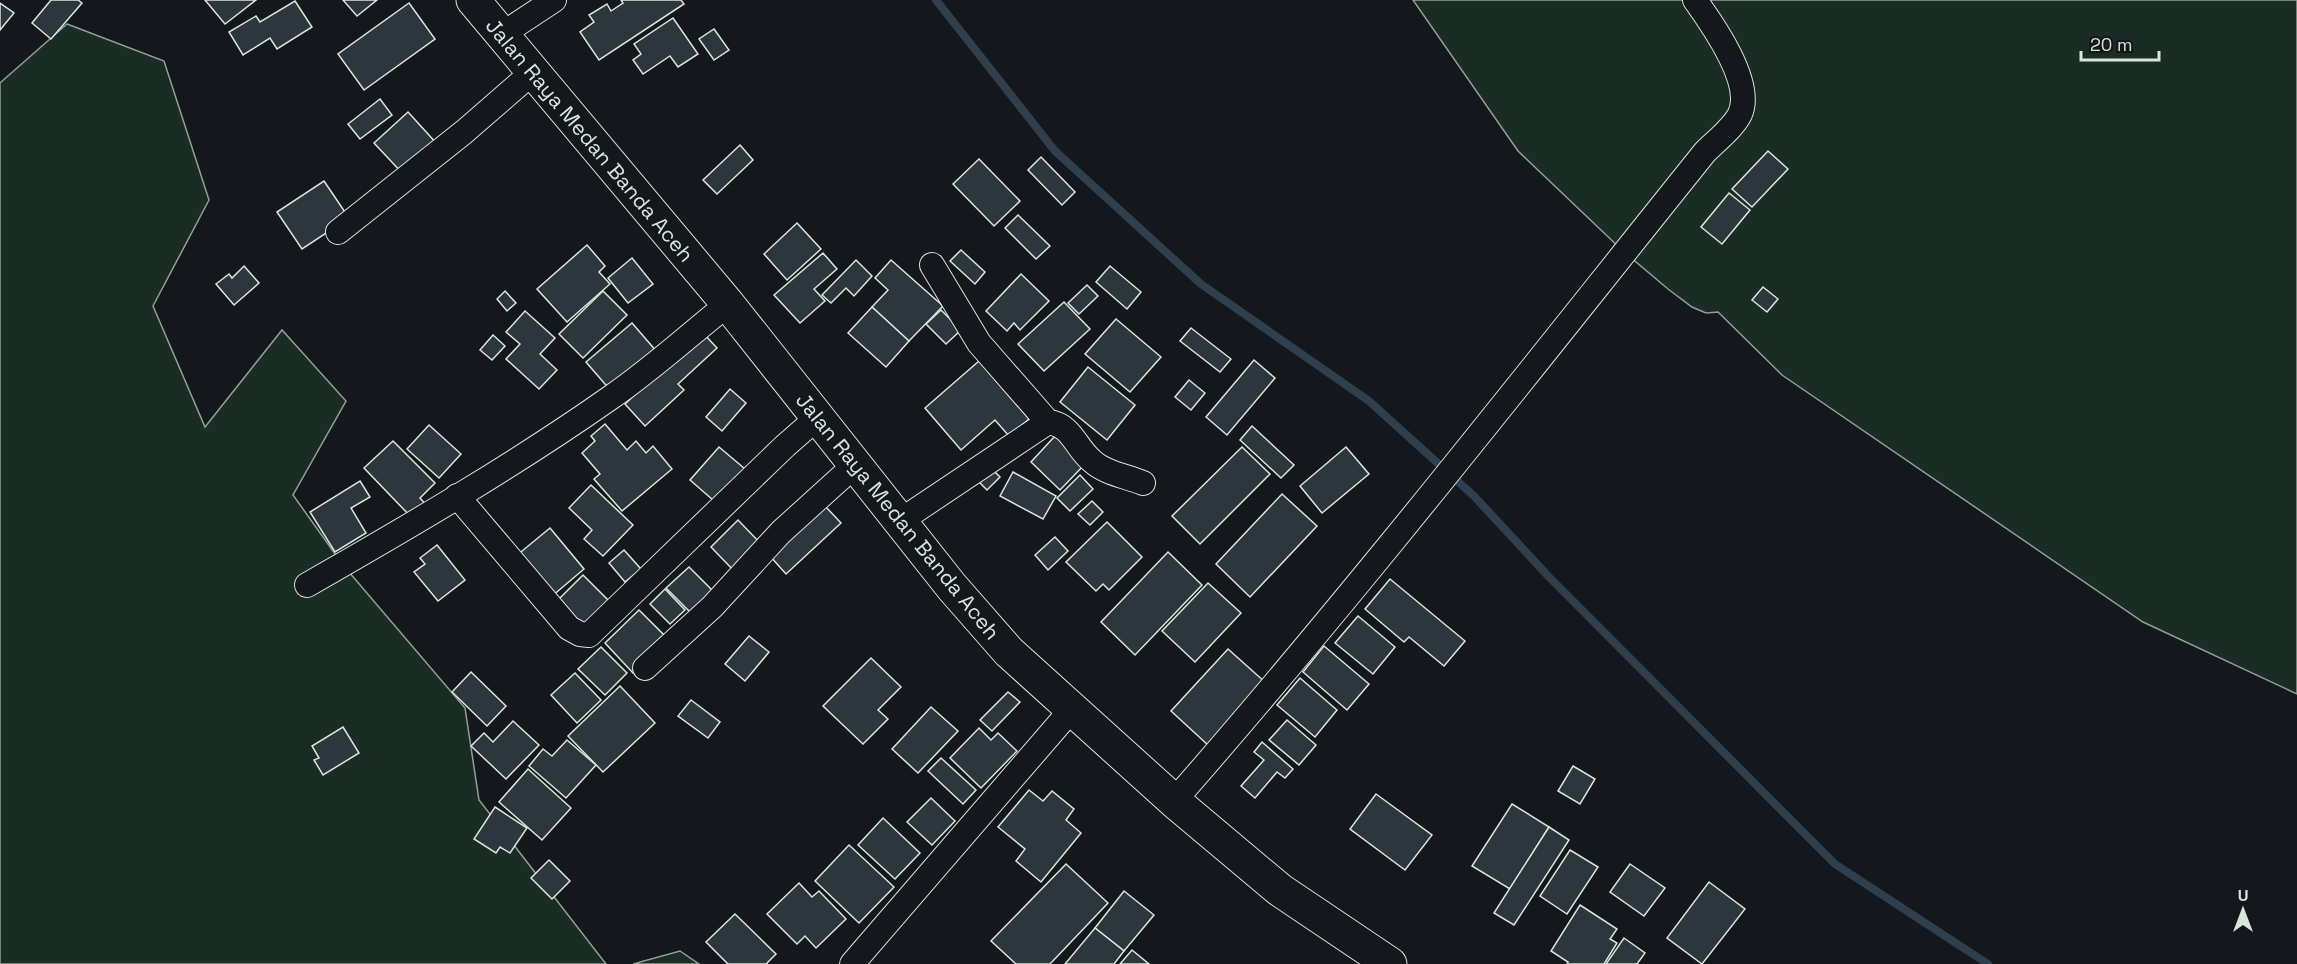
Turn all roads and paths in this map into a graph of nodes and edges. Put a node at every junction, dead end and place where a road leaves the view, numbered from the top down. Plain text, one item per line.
1 (473, 0) edge
2 (554, 0) edge
3 (1695, 0) edge
4 (501, 35) junction
5 (533, 72) junction
6 (338, 232) dead end
7 (932, 265) dead end
8 (728, 304) junction
9 (817, 418) junction
10 (1048, 422) junction
11 (855, 465) junction
12 (1143, 483) dead end
13 (457, 496) junction
14 (900, 521) junction
15 (307, 585) dead end
16 (645, 668) dead end
17 (1072, 709) junction
18 (1174, 801) junction
19 (852, 964) edge
20 (1390, 964) edge

1 - 4 highway, Jalan Raya Medan Banda Aceh
2 - 4 street
3 - 18 street
4 - 5 highway, Jalan Raya Medan Banda Aceh
5 - 6 street
5 - 8 highway, Jalan Raya Medan Banda Aceh
7 - 10 street
8 - 9 highway, Jalan Raya Medan Banda Aceh
8 - 13 street
9 - 11 highway, Jalan Raya Medan Banda Aceh
9 - 13 street
10 - 12 street
10 - 14 street
11 - 14 highway, Jalan Raya Medan Banda Aceh
11 - 16 street
13 - 15 street
14 - 17 highway, Jalan Raya Medan Banda Aceh
17 - 18 highway, Jalan Raya Medan Banda Aceh
17 - 19 street
18 - 20 highway, Jalan Raya Medan Banda Aceh

